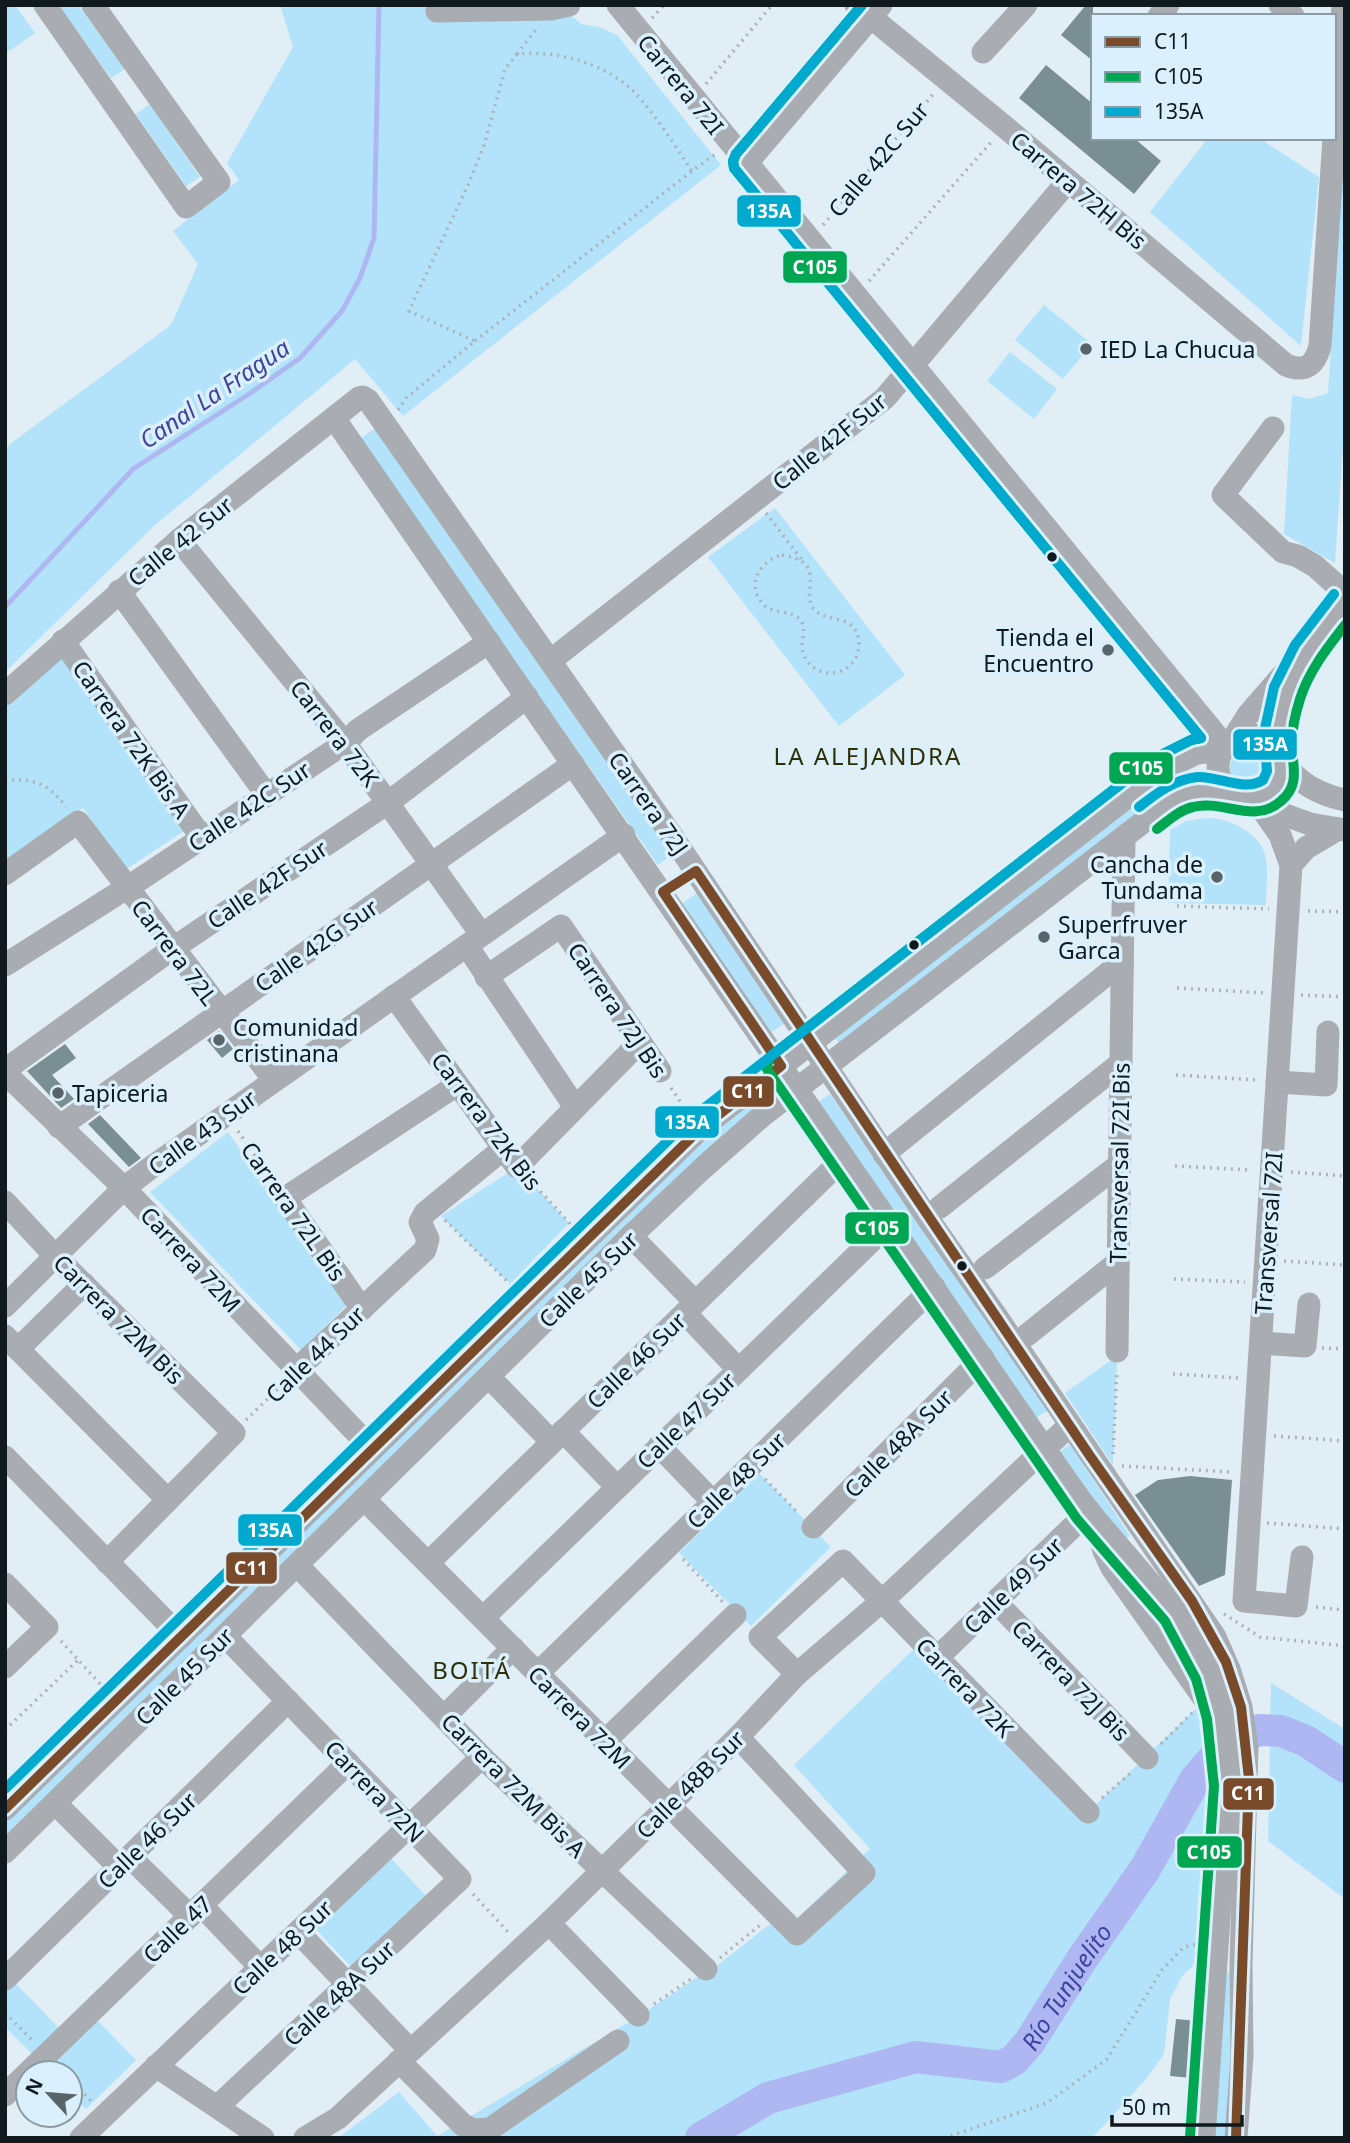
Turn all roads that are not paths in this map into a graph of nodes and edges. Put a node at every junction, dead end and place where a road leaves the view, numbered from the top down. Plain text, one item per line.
1 (44, 5) edge
2 (93, 5) edge
3 (618, 5) edge
4 (1026, 5) edge
5 (1343, 5) edge
6 (560, 7) edge
7 (869, 9) edge
8 (437, 11) dead end
9 (1338, 28) edge
10 (983, 52) dead end
11 (147, 80) junction
12 (1336, 80) edge
13 (113, 103) junction
14 (1334, 140) edge
15 (747, 163) junction
16 (1068, 181) junction
17 (913, 366) junction
18 (363, 397) joint
19 (334, 418) junction
20 (1273, 428) dead end
21 (179, 540) junction
22 (119, 591) junction
23 (1345, 593) edge
24 (1345, 603) edge
25 (63, 641) junction
26 (489, 642) junction
27 (1306, 650) junction
28 (550, 661) junction
29 (5, 694) edge
30 (527, 697) junction
31 (345, 743) junction
32 (1227, 745) junction
33 (1280, 756) junction
34 (573, 764) junction
35 (265, 794) junction
36 (1244, 799) junction
37 (1345, 800) edge
38 (389, 802) junction
39 (1342, 830) edge
40 (624, 835) junction
41 (202, 838) junction
42 (1124, 838) junction
43 (432, 864) junction
44 (1291, 865) junction
45 (696, 871) junction
46 (5, 874) edge
47 (127, 888) junction
48 (663, 892) junction
49 (474, 940) junction
50 (172, 948) junction
51 (1122, 962) junction
52 (5, 965) edge
53 (486, 977) junction
54 (394, 996) junction
55 (220, 1011) junction
56 (1328, 1032) dead end
57 (640, 1042) junction
58 (811, 1045) junction
59 (1121, 1063) junction
60 (781, 1066) junction
61 (826, 1068) junction
62 (5, 1072) edge
63 (660, 1072) road end
64 (274, 1080) junction
65 (1277, 1082) junction
66 (457, 1085) junction
67 (798, 1090) junction
68 (575, 1107) junction
69 (59, 1127) junction
70 (884, 1154) junction
71 (510, 1158) junction
72 (844, 1158) junction
73 (1120, 1164) junction
74 (124, 1188) junction
75 (5, 1202) edge
76 (940, 1207) dead end
77 (890, 1223) junction
78 (631, 1236) junction
79 (56, 1257) junction
80 (1118, 1262) junction
81 (985, 1268) dead end
82 (84, 1284) junction
83 (934, 1287) junction
84 (1309, 1304) dead end
85 (5, 1306) edge
86 (690, 1308) junction
87 (362, 1309) junction
88 (1027, 1335) dead end
89 (12, 1342) edge
90 (1261, 1343) junction
91 (1117, 1351) road end
92 (983, 1359) junction
93 (738, 1369) junction
94 (296, 1370) junction
95 (489, 1377) junction
96 (1070, 1425) junction
97 (558, 1437) junction
98 (659, 1446) junction
99 (1044, 1448) junction
100 (372, 1449) junction
101 (5, 1457) edge
102 (617, 1487) junction
103 (365, 1499) junction
104 (168, 1500) junction
105 (713, 1502) junction
106 (1093, 1516) junction
107 (813, 1528) dead end
108 (1302, 1557) dead end
109 (107, 1562) junction
110 (428, 1563) junction
111 (297, 1565) junction
112 (5, 1584) edge
113 (882, 1601) junction
114 (996, 1602) junction
115 (735, 1615) road end
116 (483, 1618) junction
117 (225, 1636) junction
118 (181, 1637) junction
119 (513, 1648) junction
120 (937, 1658) junction
121 (5, 1667) edge
122 (538, 1673) junction
123 (1220, 1673) junction
124 (797, 1674) junction
125 (1205, 1700) road end
126 (288, 1701) junction
127 (444, 1717) junction
128 (738, 1737) junction
129 (604, 1742) junction
130 (482, 1757) junction
131 (1147, 1758) road end
132 (348, 1763) junction
133 (1238, 1786) junction
134 (55, 1803) junction
135 (668, 1805) junction
136 (5, 1809) edge
137 (1088, 1812) road end
138 (409, 1827) junction
139 (5, 1852) edge
140 (125, 1862) junction
141 (602, 1872) junction
142 (460, 1879) joint
143 (195, 1911) junction
144 (550, 1923) junction
145 (298, 1932) junction
146 (260, 1968) junction
147 (706, 1969) road end
148 (5, 1979) edge
149 (348, 1984) junction
150 (638, 2015) road end
151 (618, 2041) dead end
152 (405, 2056) junction
153 (156, 2066) junction
154 (5, 2095) edge
155 (218, 2106) junction
156 (86, 2136) edge
157 (263, 2138) edge
158 (305, 2138) edge
159 (1204, 2138) edge
160 (1236, 2138) edge

1 - 13 street
2 - 11 street
3 - 15 street, Carrera 72I
4 - 10 street
5 - 9 street
6 - 8 street
7 - 15 street
7 - 16 street, Carrera 72H Bis
9 - 12 street
11 - 13 street
11 - 13 street
14 - 16 street, Carrera 72H Bis
15 - 17 street, Carrera 72I
16 - 17 street, Calle 42F Sur
17 - 28 street, Calle 42F Sur
17 - 32 street, Carrera 72I
18 - 19 street, Calle 42 Sur
18 - 28 street, Carrera 72J
19 - 21 street, Calle 42 Sur
19 - 26 street, Carrera 72J
20 - 23 street
21 - 22 street, Calle 42 Sur
21 - 31 street, Carrera 72K
22 - 25 street, Calle 42 Sur
22 - 35 street
24 - 27 street
25 - 29 street, Calle 42 Sur
25 - 41 street, Carrera 72K Bis A
26 - 30 street, Carrera 72J
26 - 31 street, Calle 42C Sur
27 - 32 street
27 - 33 street
28 - 45 street, Carrera 72J
30 - 34 street, Carrera 72J
30 - 38 street, Calle 42F Sur
31 - 35 street, Calle 42C Sur
31 - 38 street, Carrera 72K
32 - 33 street
32 - 36 street
32 - 58 street, Calle 45 Sur
33 - 36 street
33 - 37 street
34 - 40 street, Carrera 72J
34 - 43 street, Calle 42G Sur
35 - 41 street, Calle 42C Sur
36 - 39 street, Calle 45 Sur
36 - 42 street, Calle 45 Sur
36 - 44 street, Transversal 72I
38 - 43 street, Carrera 72K
38 - 50 street, Calle 42F Sur
39 - 44 street
40 - 48 street, Carrera 72J
40 - 49 street, Calle 43 Sur
41 - 47 street, Calle 42C Sur
42 - 51 street, Transversal 72I Bis
42 - 61 street, Calle 45 Sur
43 - 49 street, Carrera 72K
43 - 55 street, Calle 42G Sur
44 - 65 street, Transversal 72I
45 - 48 street
45 - 58 street, Carrera 72J
46 - 47 street, Carrera 72L
47 - 50 street, Carrera 72L
47 - 52 street, Calle 42C Sur
48 - 60 street, Carrera 72J
49 - 53 street, Carrera 72K
49 - 54 street, Calle 43 Sur
50 - 55 street, Carrera 72L
50 - 62 street, Calle 42F Sur
51 - 59 street, Transversal 72I Bis
51 - 70 street
53 - 57 street, Carrera 72J Bis
53 - 68 street, Carrera 72K
54 - 64 street, Calle 43 Sur
54 - 66 street, Carrera 72K Bis
55 - 64 street, Carrera 72L
55 - 69 street, Calle 42G Sur
56 - 65 street
57 - 63 street, Carrera 72J Bis
57 - 68 street
58 - 60 street, Calle 45 Sur
58 - 61 street, Carrera 72J
59 - 73 street, Transversal 72I Bis
59 - 76 street
60 - 67 street, Carrera 72J
60 - 100 street, Calle 45 Sur
61 - 67 street, Calle 45 Sur
61 - 70 street, Carrera 72J
62 - 69 street, Carrera 72M
64 - 74 street, Calle 43 Sur
65 - 90 street, Transversal 72I
66 - 71 street, Carrera 72K Bis
66 - 87 street, Carrera 72L Bis
67 - 72 street, Carrera 72J
67 - 78 street, Calle 45 Sur
68 - 71 street
69 - 74 street, Carrera 72M
70 - 96 street, Carrera 72J
71 - 87 street, Calle 44 Sur
72 - 77 street, Carrera 72J
72 - 86 street, Calle 46 Sur
73 - 80 street, Transversal 72I Bis
73 - 81 street
74 - 79 street, Calle 43 Sur
74 - 94 street, Carrera 72M
75 - 79 street, Carrera 72M Bis
77 - 83 street, Carrera 72J
77 - 93 street, Calle 47 Sur
78 - 86 street
78 - 95 street, Calle 45 Sur
79 - 82 street, Carrera 72M Bis
79 - 85 street, Calle 43 Sur
80 - 88 street
80 - 91 street, Transversal 72I Bis
82 - 89 street
82 - 104 street, Carrera 72M Bis
83 - 92 street, Carrera 72J
83 - 105 street, Calle 48 Sur
84 - 90 street
86 - 93 street
86 - 97 street, Calle 46 Sur
87 - 94 street, Calle 44 Sur
89 - 104 street
90 - 108 street, Transversal 72I
92 - 99 street, Carrera 72J
92 - 107 street, Calle 48A Sur
93 - 98 street, Calle 47 Sur
94 - 100 street, Carrera 72M
95 - 97 street
95 - 103 street, Calle 45 Sur
96 - 99 street, Calle 48B Sur
96 - 123 street, Carrera 72J
97 - 102 street
97 - 110 street, Calle 46 Sur
98 - 102 street, Calle 47 Sur
98 - 105 street
99 - 106 street, Carrera 72J
99 - 113 street, Calle 48B Sur
100 - 118 street, Calle 45 Sur
101 - 109 street
102 - 116 street, Calle 47 Sur
103 - 110 street, Carrera 72M
103 - 111 street, Calle 45 Sur
104 - 109 street
105 - 122 street, Calle 48 Sur
106 - 114 street, Calle 49 Sur
106 - 123 street, Carrera 72J
106 - 125 street, Carrera 72J
109 - 118 street
110 - 116 street, Carrera 72M
111 - 117 street, Calle 45 Sur
111 - 127 street, Carrera 72M Bis A
112 - 121 street
113 - 120 street, Carrera 72K
113 - 124 street, Calle 48B Sur
113 - 124 street, Carrera 72K
114 - 120 street, Calle 49 Sur
114 - 131 street, Carrera 72J Bis
115 - 129 street
116 - 119 street, Carrera 72M
117 - 126 street, Carrera 72N
117 - 134 street, Calle 45 Sur
118 - 136 street, Calle 45 Sur
119 - 122 street, Carrera 72M
119 - 127 street
120 - 137 street, Carrera 72K
122 - 129 street, Carrera 72M
123 - 133 street
124 - 128 street, Calle 48B Sur
126 - 132 street, Carrera 72N
126 - 140 street, Calle 46 Sur
127 - 130 street, Carrera 72M Bis A
128 - 135 street, Calle 48B Sur
128 - 135 street, Carrera 72M
129 - 135 street, Carrera 72M
130 - 138 street, Calle 48 Sur
130 - 141 street, Carrera 72M Bis A
132 - 138 street, Carrera 72N
132 - 143 street, Calle 47
133 - 159 street
133 - 160 street
134 - 139 street, Calle 45 Sur
134 - 140 street
135 - 141 street, Calle 48B Sur
138 - 142 street, Carrera 72N
138 - 145 street, Calle 48 Sur
140 - 143 street
140 - 148 street, Calle 46 Sur
141 - 144 street, Calle 48B Sur
141 - 147 street, Carrera 72M Bis A
142 - 149 street, Calle 48A Sur
143 - 146 street
143 - 154 street, Calle 47
144 - 150 street
144 - 152 street, Calle 48B Sur
145 - 146 street, Calle 48 Sur
145 - 149 street
146 - 153 street, Calle 48 Sur
149 - 152 street
149 - 155 street, Calle 48A Sur
151 - 152 street
152 - 158 street, Calle 48B Sur
153 - 155 street
153 - 156 street, Calle 48 Sur
155 - 157 street

